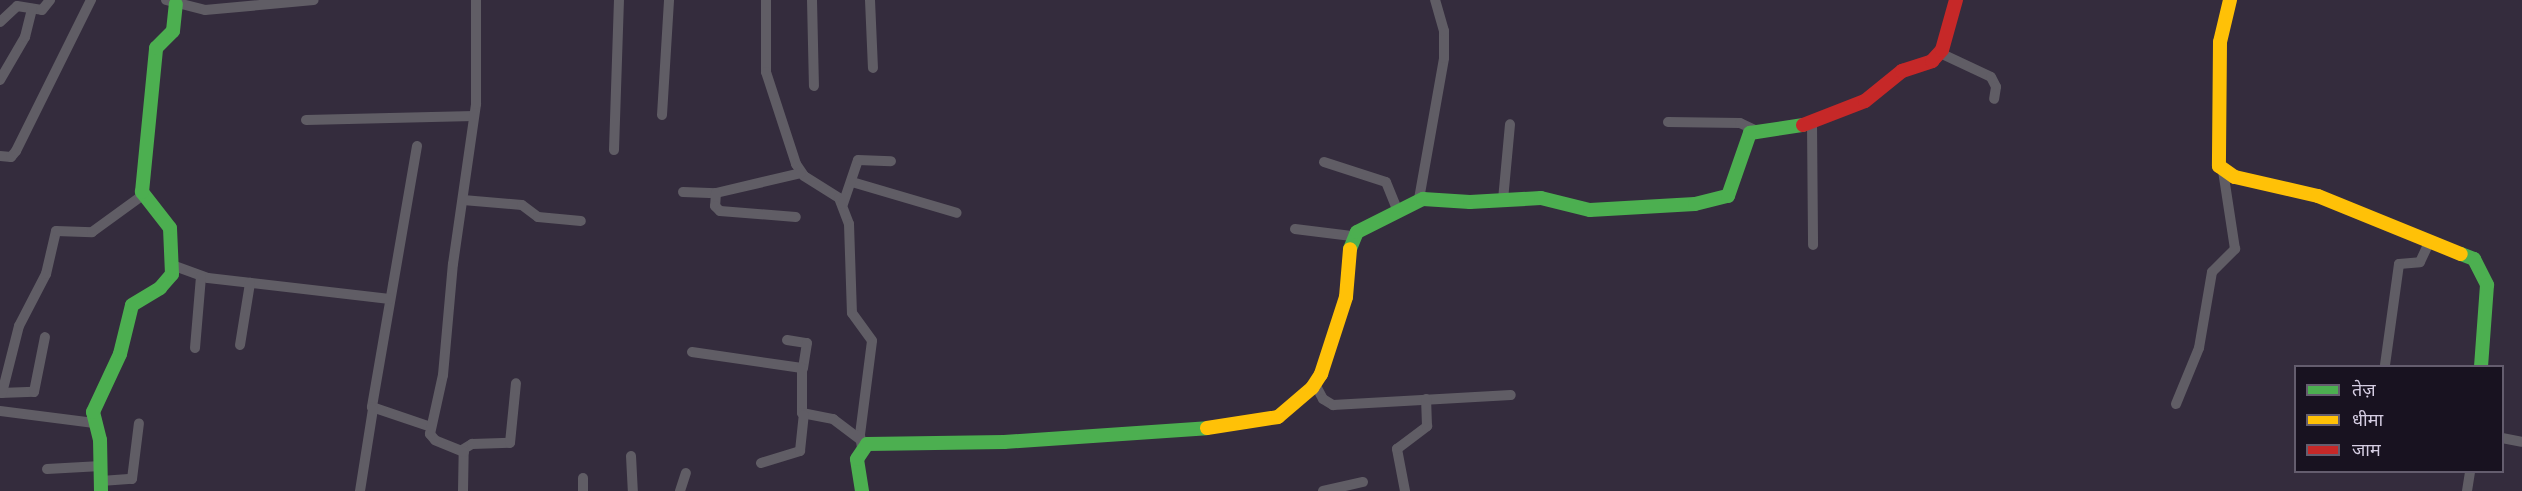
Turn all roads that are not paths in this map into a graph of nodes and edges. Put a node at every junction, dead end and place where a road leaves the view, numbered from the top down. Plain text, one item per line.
1 (50, 0) edge
2 (91, 0) edge
3 (314, 0) edge
4 (476, 0) edge
5 (620, 0) edge
6 (669, 0) edge
7 (766, 0) edge
8 (812, 0) edge
9 (870, 0) edge
10 (1436, 0) edge
11 (2230, 0) edge
12 (171, 2) edge
13 (253, 3) edge
14 (216, 5) edge
15 (1954, 8) edge
16 (32, 9) junction
17 (0, 22) edge
18 (1940, 53) junction
19 (873, 68) dead end
20 (0, 80) edge
21 (814, 86) dead end
22 (1994, 99) dead end
23 (662, 115) dead end
24 (474, 116) junction
25 (306, 120) dead end
26 (1668, 122) dead end
27 (1510, 124) dead end
28 (1812, 124) junction
29 (1755, 130) junction
30 (417, 146) dead end
31 (614, 150) dead end
32 (0, 156) edge
33 (891, 161) dead end
34 (1324, 162) dead end
35 (2223, 171) junction
36 (801, 173) junction
37 (852, 182) junction
38 (683, 192) dead end
39 (716, 193) junction
40 (143, 195) junction
41 (1419, 199) junction
42 (463, 200) junction
43 (1503, 200) junction
44 (843, 204) junction
45 (1398, 211) junction
46 (957, 213) dead end
47 (795, 217) dead end
48 (581, 221) dead end
49 (1295, 229) dead end
50 (1352, 236) junction
51 (2430, 241) junction
52 (1813, 245) dead end
53 (172, 265) junction
54 (201, 276) junction
55 (250, 283) junction
56 (390, 299) junction
57 (45, 337) dead end
58 (787, 339) dead end
59 (240, 345) dead end
60 (195, 348) dead end
61 (692, 352) dead end
62 (2385, 365) edge
63 (2481, 365) edge
64 (802, 369) junction
65 (516, 383) dead end
66 (1315, 384) junction
67 (1, 393) edge
68 (1511, 395) dead end
69 (1425, 399) junction
70 (2176, 404) dead end
71 (373, 409) junction
72 (0, 411) edge
73 (804, 415) junction
74 (94, 423) junction
75 (139, 423) dead end
76 (431, 427) junction
77 (2504, 438) edge
78 (2522, 442) edge
79 (861, 443) junction
80 (462, 450) junction
81 (632, 456) dead end
82 (761, 463) dead end
83 (101, 466) junction
84 (47, 469) dead end
85 (686, 473) dead end
86 (2470, 473) edge
87 (583, 478) dead end
88 (1364, 482) dead end
89 (101, 486) edge
90 (360, 491) edge
91 (463, 491) edge
92 (583, 491) edge
93 (633, 491) edge
94 (680, 491) edge
95 (862, 491) edge
96 (1323, 491) edge
97 (1405, 491) edge
98 (2466, 491) edge

1 - 16 street
2 - 32 street
3 - 13 street
4 - 24 street
5 - 31 street
6 - 23 street
7 - 36 street
8 - 21 street
9 - 19 street
10 - 41 street
11 - 35 street
12 - 14 street
12 - 40 street
13 - 14 street
15 - 18 street
16 - 17 street
16 - 20 street
18 - 22 street
18 - 28 street
24 - 25 street
24 - 42 street
26 - 29 street
27 - 43 street
28 - 29 street
28 - 52 street
29 - 43 street
30 - 56 street
33 - 37 street
34 - 45 street
35 - 51 street
35 - 70 street
36 - 39 street
36 - 44 street
37 - 44 street
37 - 46 street
38 - 39 street
39 - 47 street
40 - 53 street
40 - 67 street
41 - 43 street
41 - 45 street
42 - 48 street
42 - 76 street
44 - 79 street
45 - 50 street
49 - 50 street
50 - 66 street
51 - 62 street
51 - 63 street
53 - 54 street
53 - 74 street
54 - 55 street
54 - 60 street
55 - 56 street
55 - 59 street
56 - 71 street
57 - 67 street
58 - 64 street
61 - 64 street
64 - 73 street
65 - 80 street
66 - 69 street
66 - 79 street
68 - 69 street
69 - 97 street
71 - 76 street
71 - 90 street
72 - 74 street
73 - 79 street
73 - 82 street
74 - 83 street
75 - 89 street
76 - 80 street
77 - 78 street
79 - 95 street
80 - 91 street
81 - 93 street
83 - 84 street
83 - 89 street
85 - 94 street
86 - 98 street
87 - 92 street
88 - 96 street

